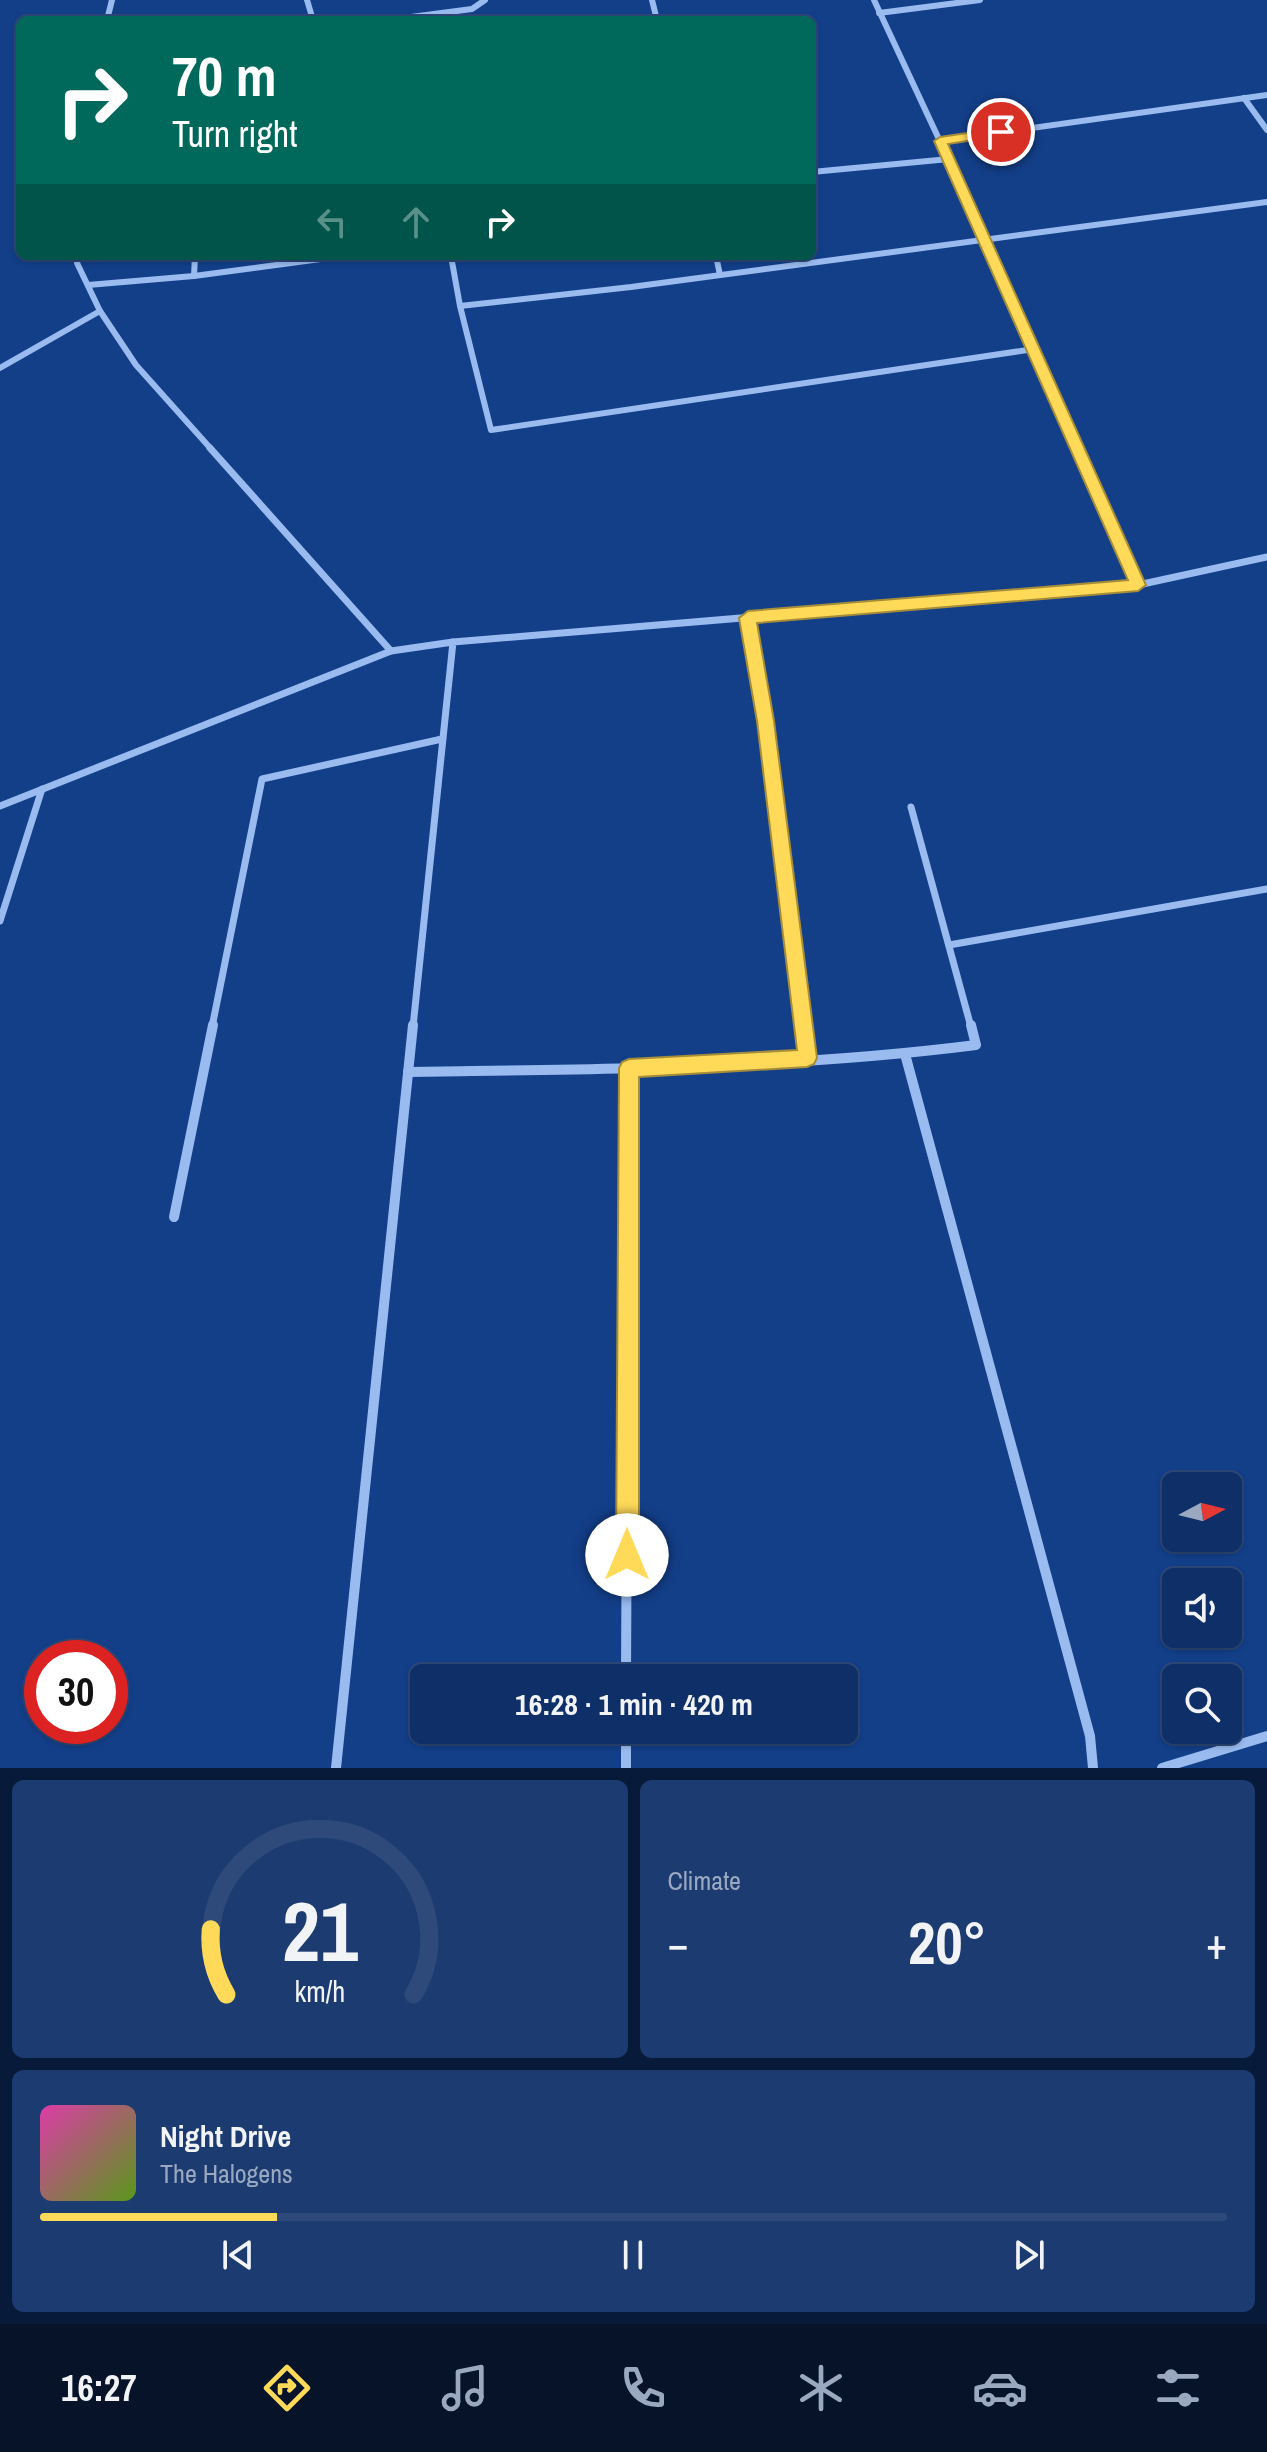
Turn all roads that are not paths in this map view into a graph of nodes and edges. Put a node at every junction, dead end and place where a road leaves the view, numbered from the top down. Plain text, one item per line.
1 (874, 0) edge
2 (980, 0) edge
3 (483, 1) edge
4 (879, 13) junction
5 (419, 16) edge
6 (1267, 95) edge
7 (1244, 98) junction
8 (1267, 130) edge
9 (940, 141) junction
10 (949, 159) junction
11 (816, 172) edge
12 (1267, 202) edge
13 (986, 240) junction
14 (78, 260) edge
15 (195, 260) edge
16 (313, 260) edge
17 (452, 260) edge
18 (717, 260) edge
19 (720, 275) junction
20 (194, 276) junction
21 (88, 285) junction
22 (460, 306) junction
23 (100, 311) junction
24 (1034, 349) junction
25 (0, 368) edge
26 (1267, 557) edge
27 (1138, 585) junction
28 (748, 618) junction
29 (453, 642) junction
30 (391, 651) junction
31 (442, 739) junction
32 (42, 789) junction
33 (0, 806) edge
34 (911, 807) dead end
35 (1267, 889) edge
36 (0, 921) edge
37 (949, 945) junction
38 (905, 1054) junction
39 (807, 1058) junction
40 (629, 1068) junction
41 (408, 1072) junction
42 (174, 1217) dead end
43 (626, 1664) edge
44 (1267, 1736) edge
45 (626, 1744) edge
46 (336, 1768) edge
47 (626, 1768) edge
48 (1093, 1768) edge
49 (1162, 1768) edge

1 - 4 street
2 - 4 street
3 - 5 street
4 - 9 street
6 - 7 street
7 - 8 street
7 - 9 street
9 - 10 street
10 - 11 street
10 - 13 street
12 - 13 street
13 - 19 street
13 - 24 street
14 - 21 street
15 - 20 street
16 - 20 street
17 - 22 street
18 - 19 street
19 - 22 street
20 - 21 street
21 - 23 street
22 - 24 street
23 - 25 street
23 - 30 street
24 - 27 street
26 - 27 street
27 - 28 street
28 - 29 street
28 - 39 street
29 - 30 street
29 - 31 street
30 - 32 street
31 - 41 street
31 - 42 street
32 - 33 street
32 - 36 street
34 - 37 street
35 - 37 street
37 - 38 street
38 - 39 street
38 - 48 street
39 - 40 street
40 - 41 street
40 - 43 street
41 - 46 street
44 - 49 street
45 - 47 street

